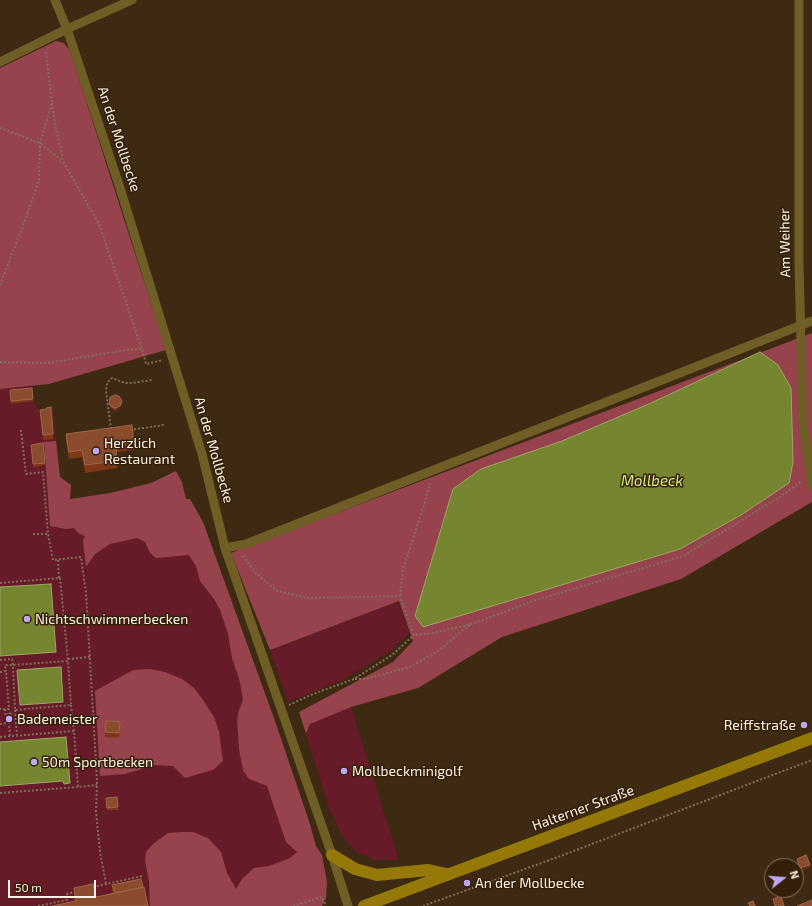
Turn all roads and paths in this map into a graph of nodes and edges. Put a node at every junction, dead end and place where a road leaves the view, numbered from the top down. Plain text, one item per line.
1 (55, 0) edge
2 (132, 0) edge
3 (799, 0) edge
4 (67, 29) junction
5 (44, 40) junction
6 (0, 62) edge
7 (52, 103) junction
8 (0, 128) edge
9 (40, 143) junction
10 (64, 163) junction
11 (0, 285) edge
12 (812, 321) edge
13 (801, 325) junction
14 (142, 349) junction
15 (172, 357) junction
16 (0, 362) edge
17 (152, 380) dead end
18 (164, 425) dead end
19 (21, 430) dead end
20 (125, 431) edge
21 (112, 433) edge
22 (433, 470) junction
23 (810, 474) junction
24 (812, 485) edge
25 (33, 534) dead end
26 (48, 534) junction
27 (225, 548) junction
28 (242, 555) dead end
29 (58, 560) junction
30 (59, 578) junction
31 (0, 583) edge
32 (400, 596) junction
33 (472, 624) junction
34 (414, 634) junction
35 (90, 657) junction
36 (0, 660) edge
37 (68, 660) junction
38 (13, 665) junction
39 (6, 671) junction
40 (0, 672) edge
41 (354, 679) junction
42 (71, 705) junction
43 (281, 708) junction
44 (5, 709) junction
45 (0, 710) edge
46 (15, 710) junction
47 (6, 723) junction
48 (0, 724) edge
49 (74, 731) junction
50 (10, 736) junction
51 (17, 736) junction
52 (0, 737) edge
53 (812, 738) edge
54 (812, 760) edge
55 (97, 785) junction
56 (78, 786) junction
57 (0, 793) edge
58 (332, 855) junction
59 (447, 874) junction
60 (142, 876) dead end
61 (106, 884) junction
62 (93, 888) edge
63 (79, 890) edge
64 (38, 906) edge
65 (294, 906) edge
66 (326, 906) edge
67 (348, 906) edge
68 (364, 906) edge
69 (423, 906) edge

1 - 4 street, An der Mollbecke
2 - 4 street
3 - 13 street, Am Weiher
4 - 5 street
4 - 15 street, An der Mollbecke
5 - 6 street
5 - 7 path
7 - 9 path
7 - 10 path
8 - 9 path
9 - 10 path
9 - 11 path
10 - 14 path
12 - 13 street
13 - 22 street
13 - 23 street, Am Weiher
14 - 15 path
14 - 16 path
15 - 27 street, An der Mollbecke
17 - 21 path
18 - 20 path
19 - 26 path
22 - 27 street
22 - 32 path
23 - 24 street, Am Weiher
23 - 33 path
25 - 26 path
26 - 29 path
27 - 43 street, An der Mollbecke
28 - 32 path
29 - 30 path
29 - 35 path
30 - 31 path
30 - 37 path
32 - 34 path
33 - 34 path
33 - 41 path
34 - 41 path
35 - 37 path
35 - 55 path
36 - 38 path
37 - 38 path
37 - 42 path
38 - 39 path
38 - 46 path
39 - 40 path
39 - 44 path
41 - 43 path
42 - 46 path
42 - 49 path
43 - 58 street, An der Mollbecke
44 - 45 path
44 - 47 path
46 - 51 path
47 - 48 path
47 - 50 path
49 - 51 path
49 - 56 path
50 - 51 path
50 - 52 path
53 - 59 main road, Halterner Straße
54 - 69 path
55 - 56 path
55 - 61 path
56 - 57 path
58 - 59 main road
58 - 67 street, An der Mollbecke
59 - 68 main road, Halterner Straße
60 - 61 path
61 - 62 path
63 - 64 path
65 - 66 path

